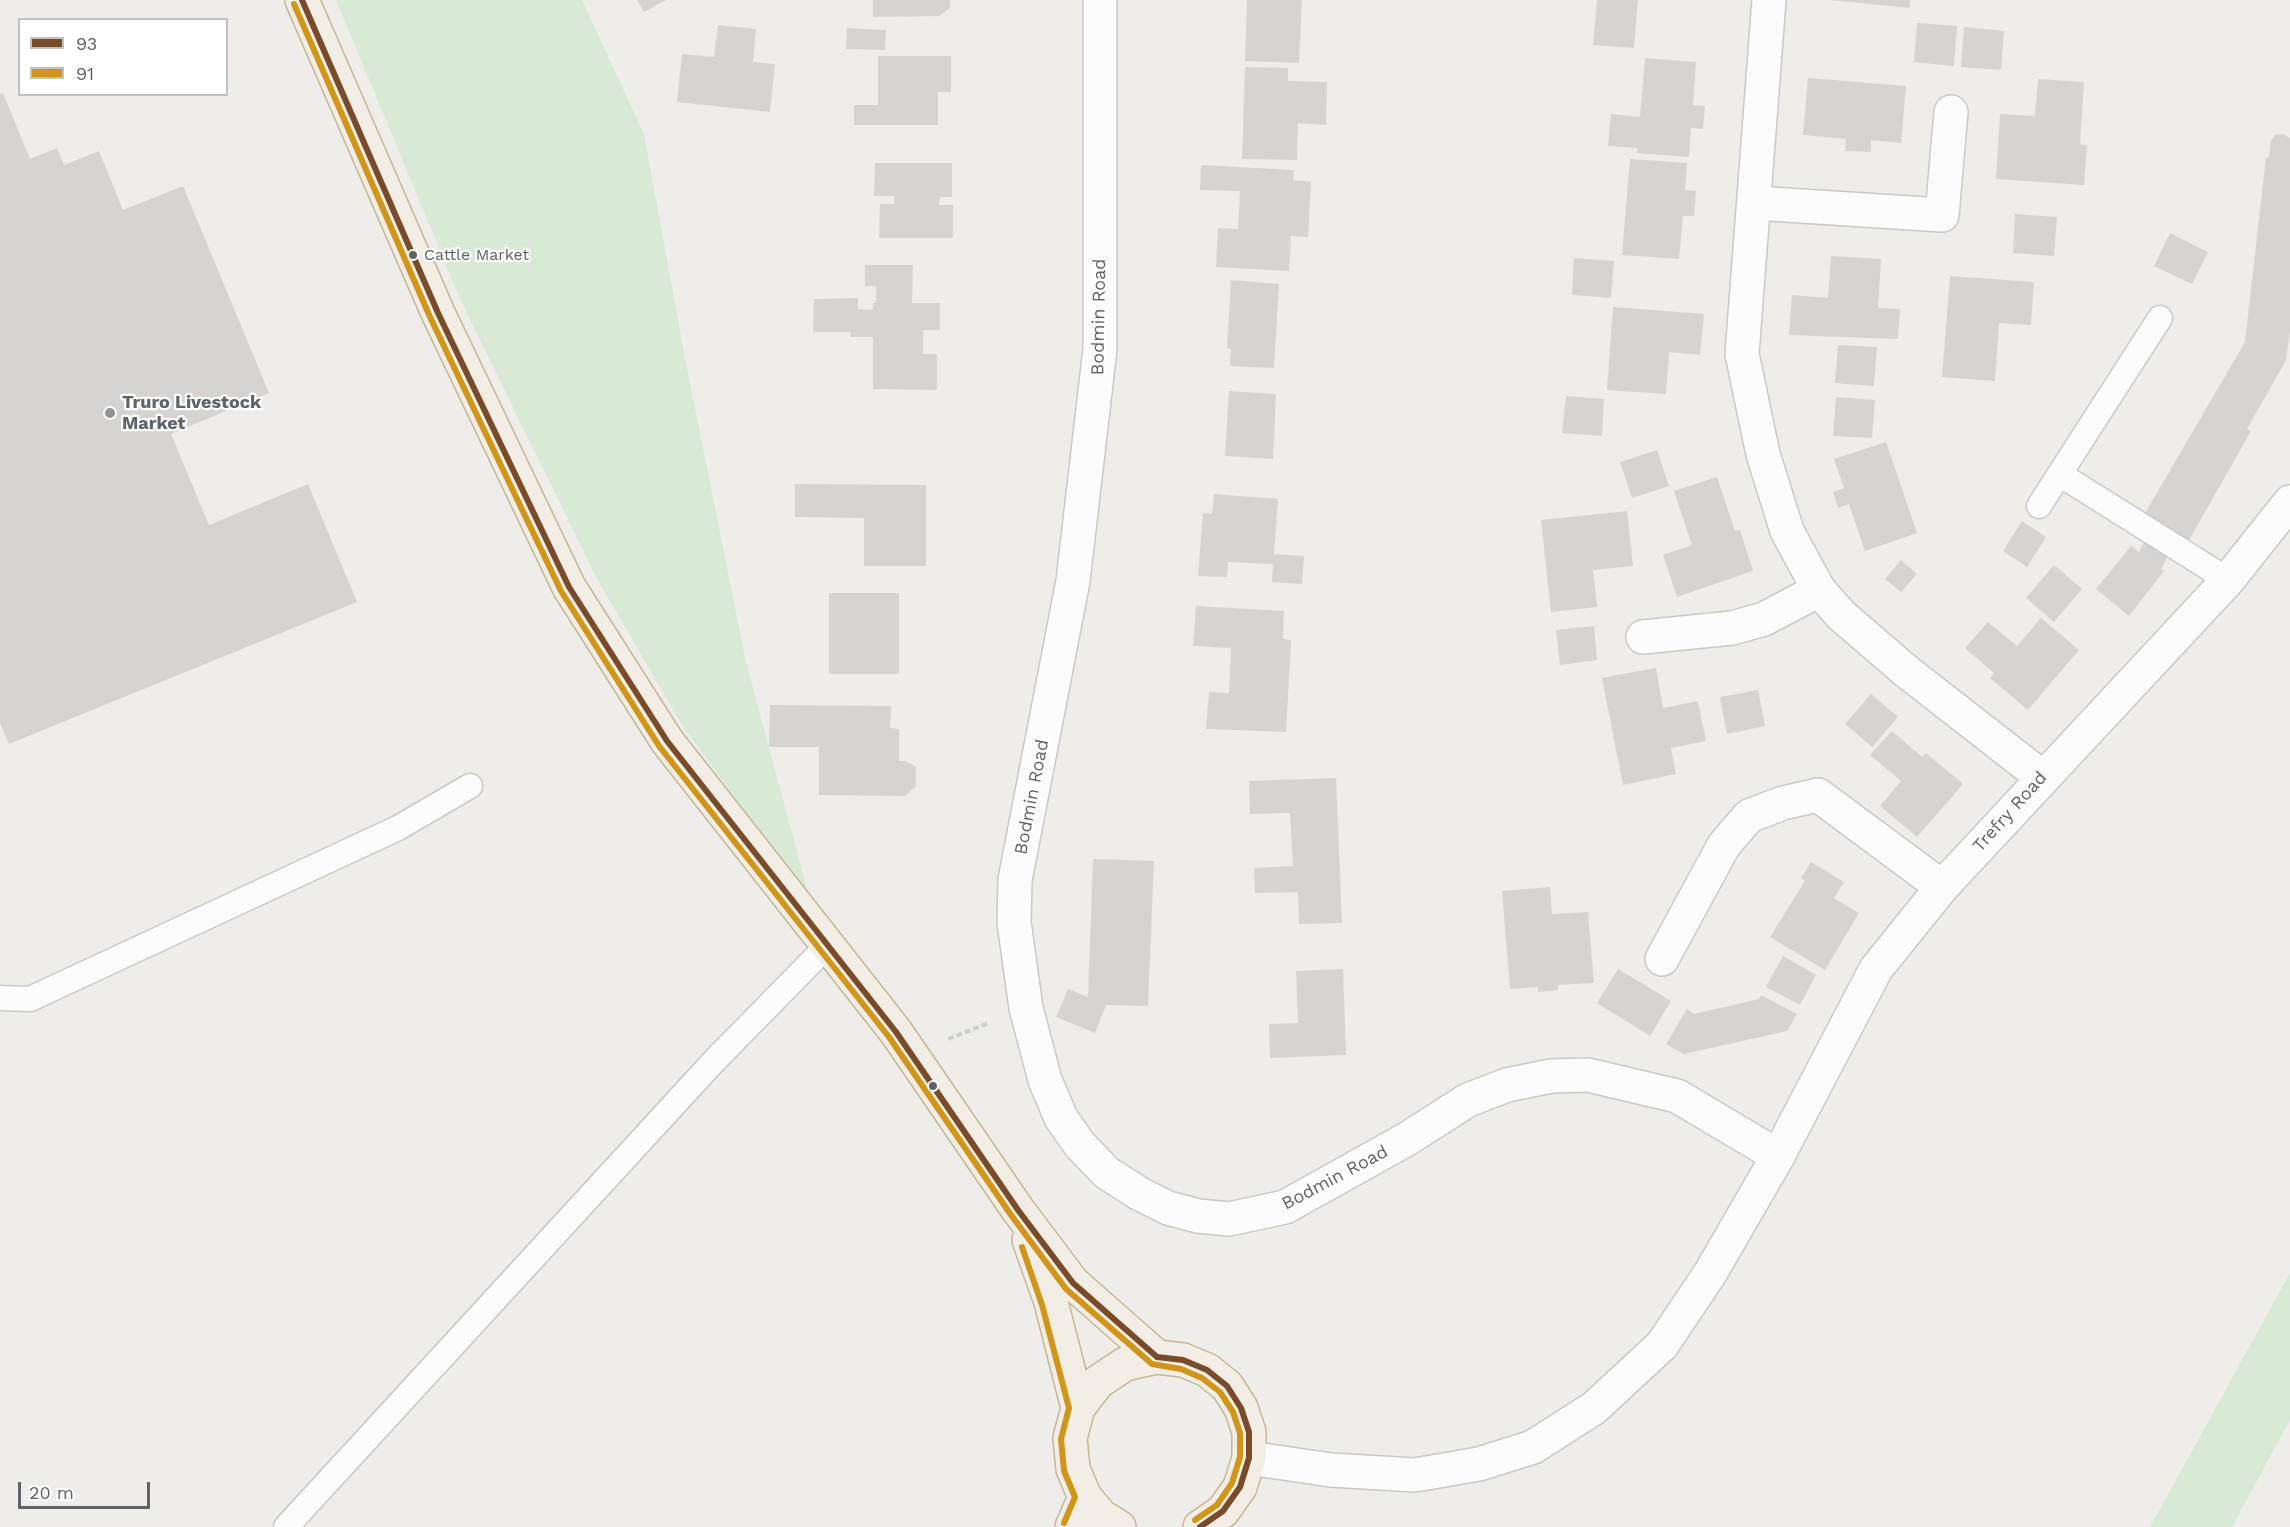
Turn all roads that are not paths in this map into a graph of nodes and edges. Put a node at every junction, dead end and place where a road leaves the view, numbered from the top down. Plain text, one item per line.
1 (302, 0) edge
2 (1100, 0) edge
3 (1769, 0) edge
4 (1951, 112) dead end
5 (1755, 203) junction
6 (2160, 318) dead end
7 (2061, 475) junction
8 (2290, 502) edge
9 (2039, 506) dead end
10 (2228, 580) junction
11 (1819, 590) junction
12 (1643, 637) dead end
13 (2042, 777) junction
14 (470, 786) dead end
15 (1942, 887) junction
16 (826, 947) junction
17 (1662, 959) dead end
18 (0, 998) edge
19 (1778, 1156) junction
20 (1018, 1210) junction
21 (1157, 1357) junction
22 (1078, 1408) junction
23 (1249, 1458) junction
24 (1085, 1497) junction
25 (286, 1527) edge
26 (1072, 1527) edge
27 (1119, 1527) edge
28 (1200, 1527) edge

1 - 16 highway
2 - 19 street, Bodmin Road
3 - 5 street
4 - 5 street
5 - 11 street
6 - 7 lane
7 - 9 lane
7 - 10 lane
8 - 10 street, Trefry Road
10 - 13 street, Trefry Road
11 - 12 street
11 - 13 street
13 - 15 street, Trefry Road
14 - 18 lane
15 - 17 street
15 - 19 street, Trefry Road
16 - 20 highway
16 - 25 lane
19 - 23 street
20 - 21 highway
20 - 22 highway
21 - 22 highway
21 - 23 highway
22 - 24 highway
23 - 28 highway
24 - 26 highway
24 - 27 highway

